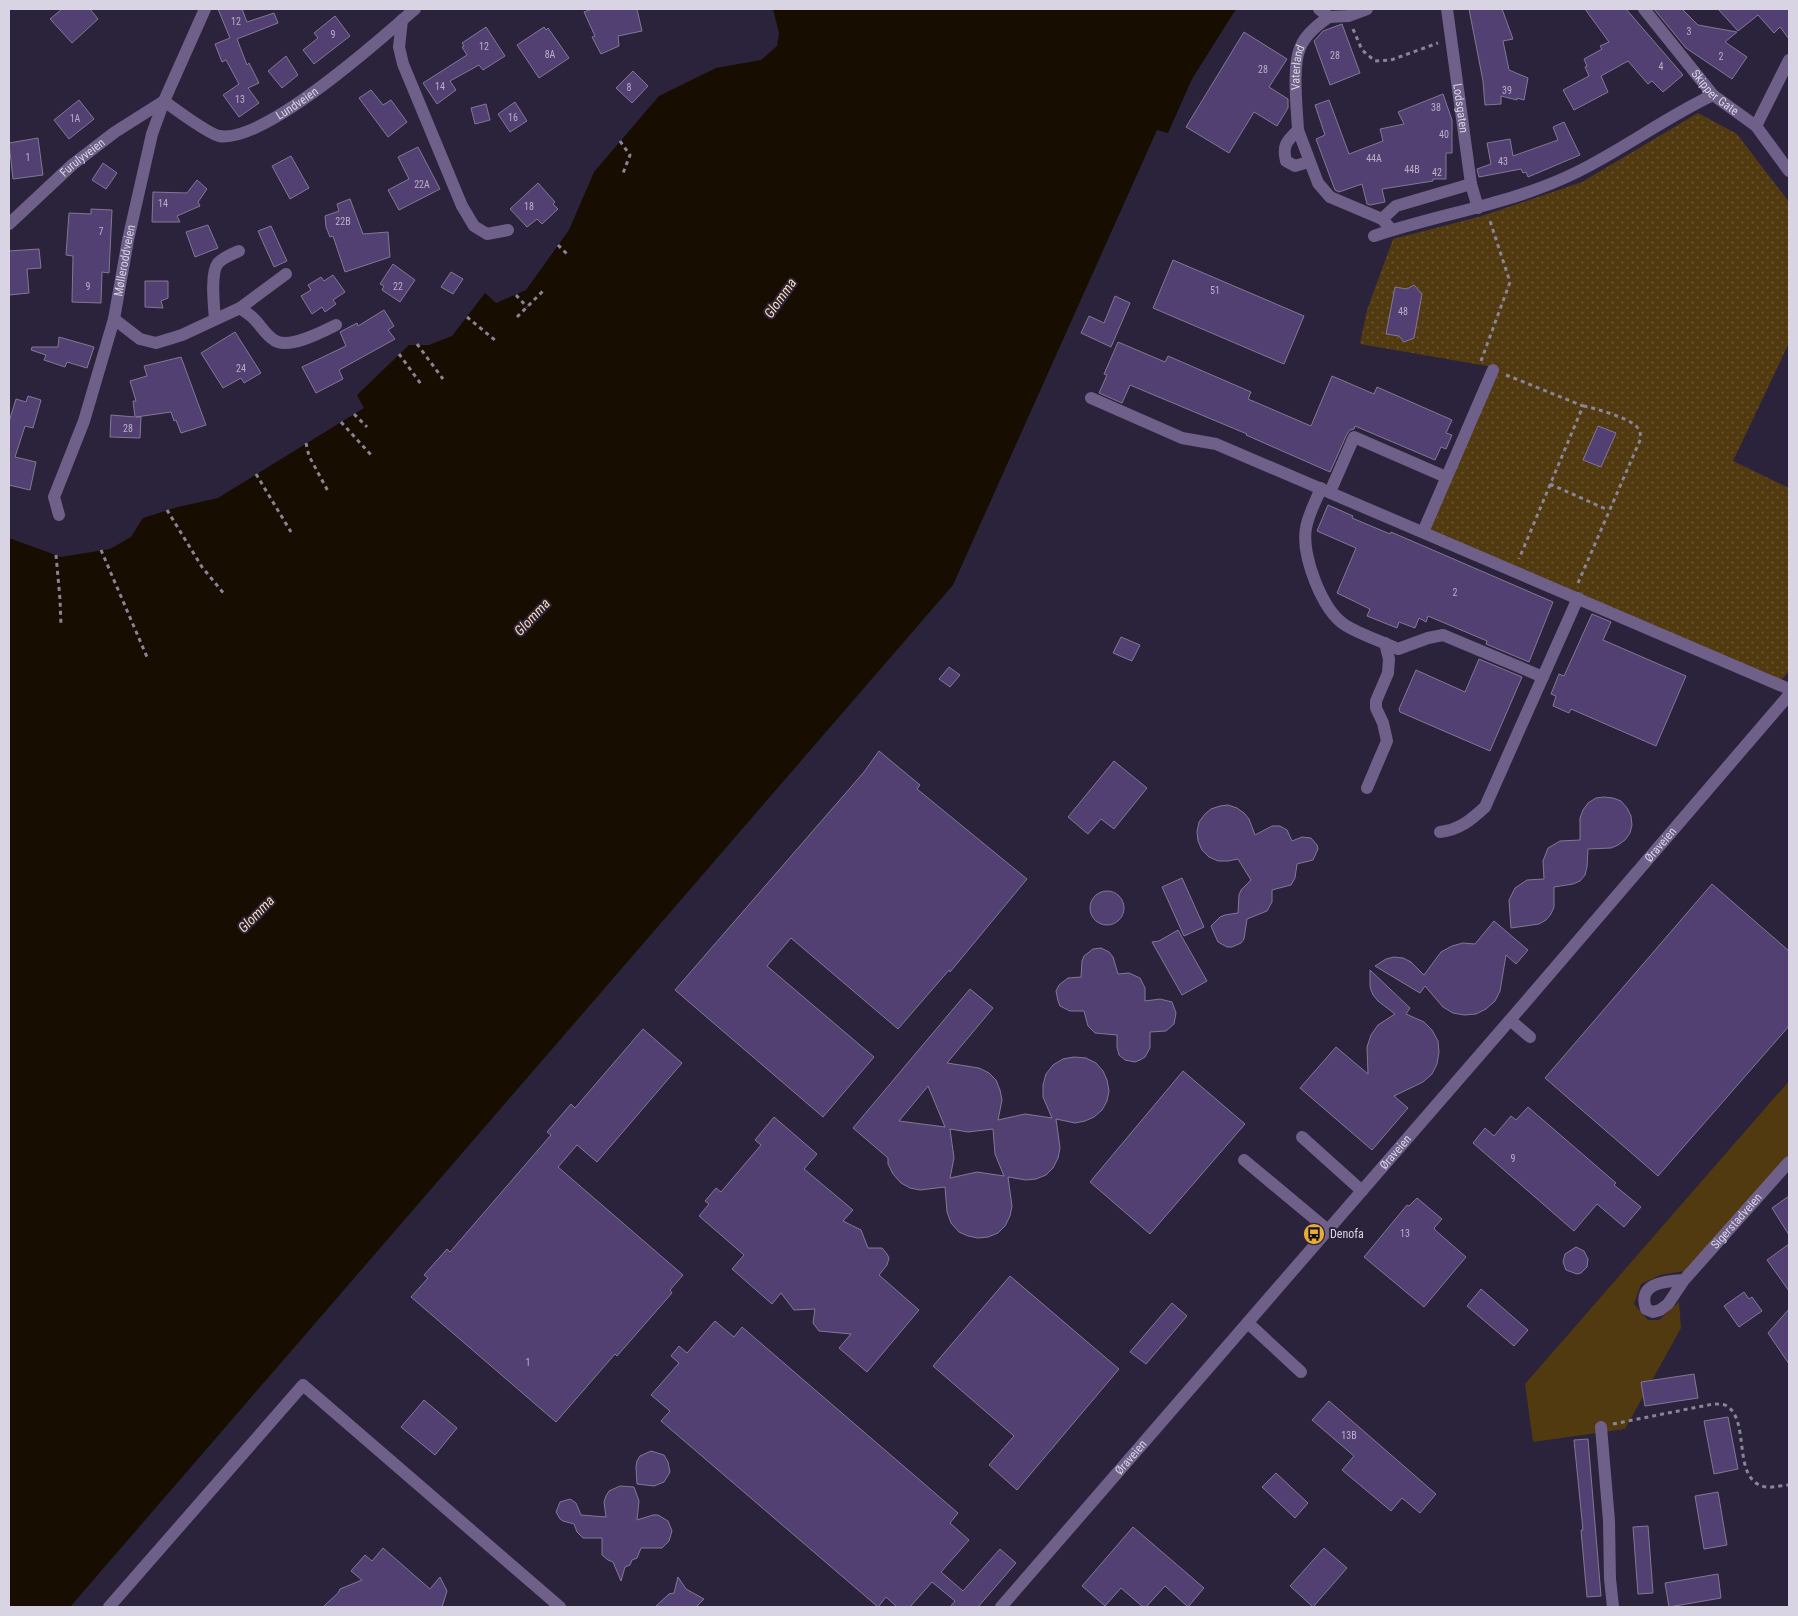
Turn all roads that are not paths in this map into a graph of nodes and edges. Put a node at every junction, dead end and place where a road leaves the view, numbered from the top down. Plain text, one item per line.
1 (204, 9) edge
2 (416, 9) edge
3 (1367, 9) edge
4 (1446, 9) edge
5 (1644, 9) edge
6 (1324, 13) edge
7 (402, 20) junction
8 (1789, 60) edge
9 (1713, 95) junction
10 (164, 101) junction
11 (1756, 126) junction
12 (1298, 130) junction
13 (1309, 160) junction
14 (1789, 172) edge
15 (1472, 184) junction
16 (1482, 207) junction
17 (1382, 219) junction
18 (9, 224) edge
19 (508, 230) dead end
20 (1392, 230) junction
21 (1374, 236) dead end
22 (240, 251) dead end
23 (286, 274) dead end
24 (240, 308) junction
25 (114, 319) junction
26 (215, 319) junction
27 (336, 325) dead end
28 (1491, 373) road end
29 (1092, 398) dead end
30 (1446, 477) junction
31 (1326, 490) junction
32 (59, 515) dead end
33 (1423, 532) junction
34 (1575, 597) junction
35 (1385, 643) junction
36 (1543, 677) junction
37 (1789, 689) edge
38 (1789, 695) edge
39 (1366, 788) dead end
40 (1440, 832) dead end
41 (1510, 1020) junction
42 (1530, 1037) dead end
43 (1302, 1137) dead end
44 (1244, 1160) dead end
45 (1789, 1162) edge
46 (1362, 1190) junction
47 (1328, 1230) junction
48 (1684, 1280) dead end
49 (1248, 1323) junction
50 (1301, 1372) dead end
51 (1601, 1427) road end
52 (110, 1607) edge
53 (560, 1607) edge
54 (1001, 1607) edge
55 (1613, 1607) edge

1 - 10 street, Mølleroddveien
2 - 7 street, Lundveien
3 - 6 street
4 - 15 street, Lodsgaten
5 - 9 street, Skipper Gate
6 - 12 street, Vaterland
7 - 10 street, Lundveien
7 - 19 street
8 - 11 street
9 - 11 street, Skipper Gate
9 - 16 street
10 - 18 street, Furulyveien
10 - 25 street, Mølleroddveien
11 - 14 street, Skipper Gate
12 - 13 street, Vaterland
12 - 13 street
13 - 17 street, Vaterland
15 - 16 street, Lodsgaten
15 - 17 street
16 - 20 street
17 - 20 street
20 - 21 street
22 - 26 street
23 - 24 street
24 - 26 street
24 - 27 street
25 - 26 street
25 - 32 street, Mølleroddveien
28 - 30 street
29 - 31 street
30 - 31 street
30 - 33 street
31 - 33 street
31 - 35 street
33 - 34 street
34 - 36 street
34 - 37 street
35 - 36 street
35 - 39 street
36 - 40 street
38 - 41 street, Øraveien
41 - 42 street
41 - 46 street, Øraveien
43 - 46 street
44 - 47 street
45 - 48 street, Sigerstadveien
46 - 47 street, Øraveien
47 - 49 street, Øraveien
49 - 50 street
49 - 54 street, Øraveien
51 - 55 street
52 - 53 street

